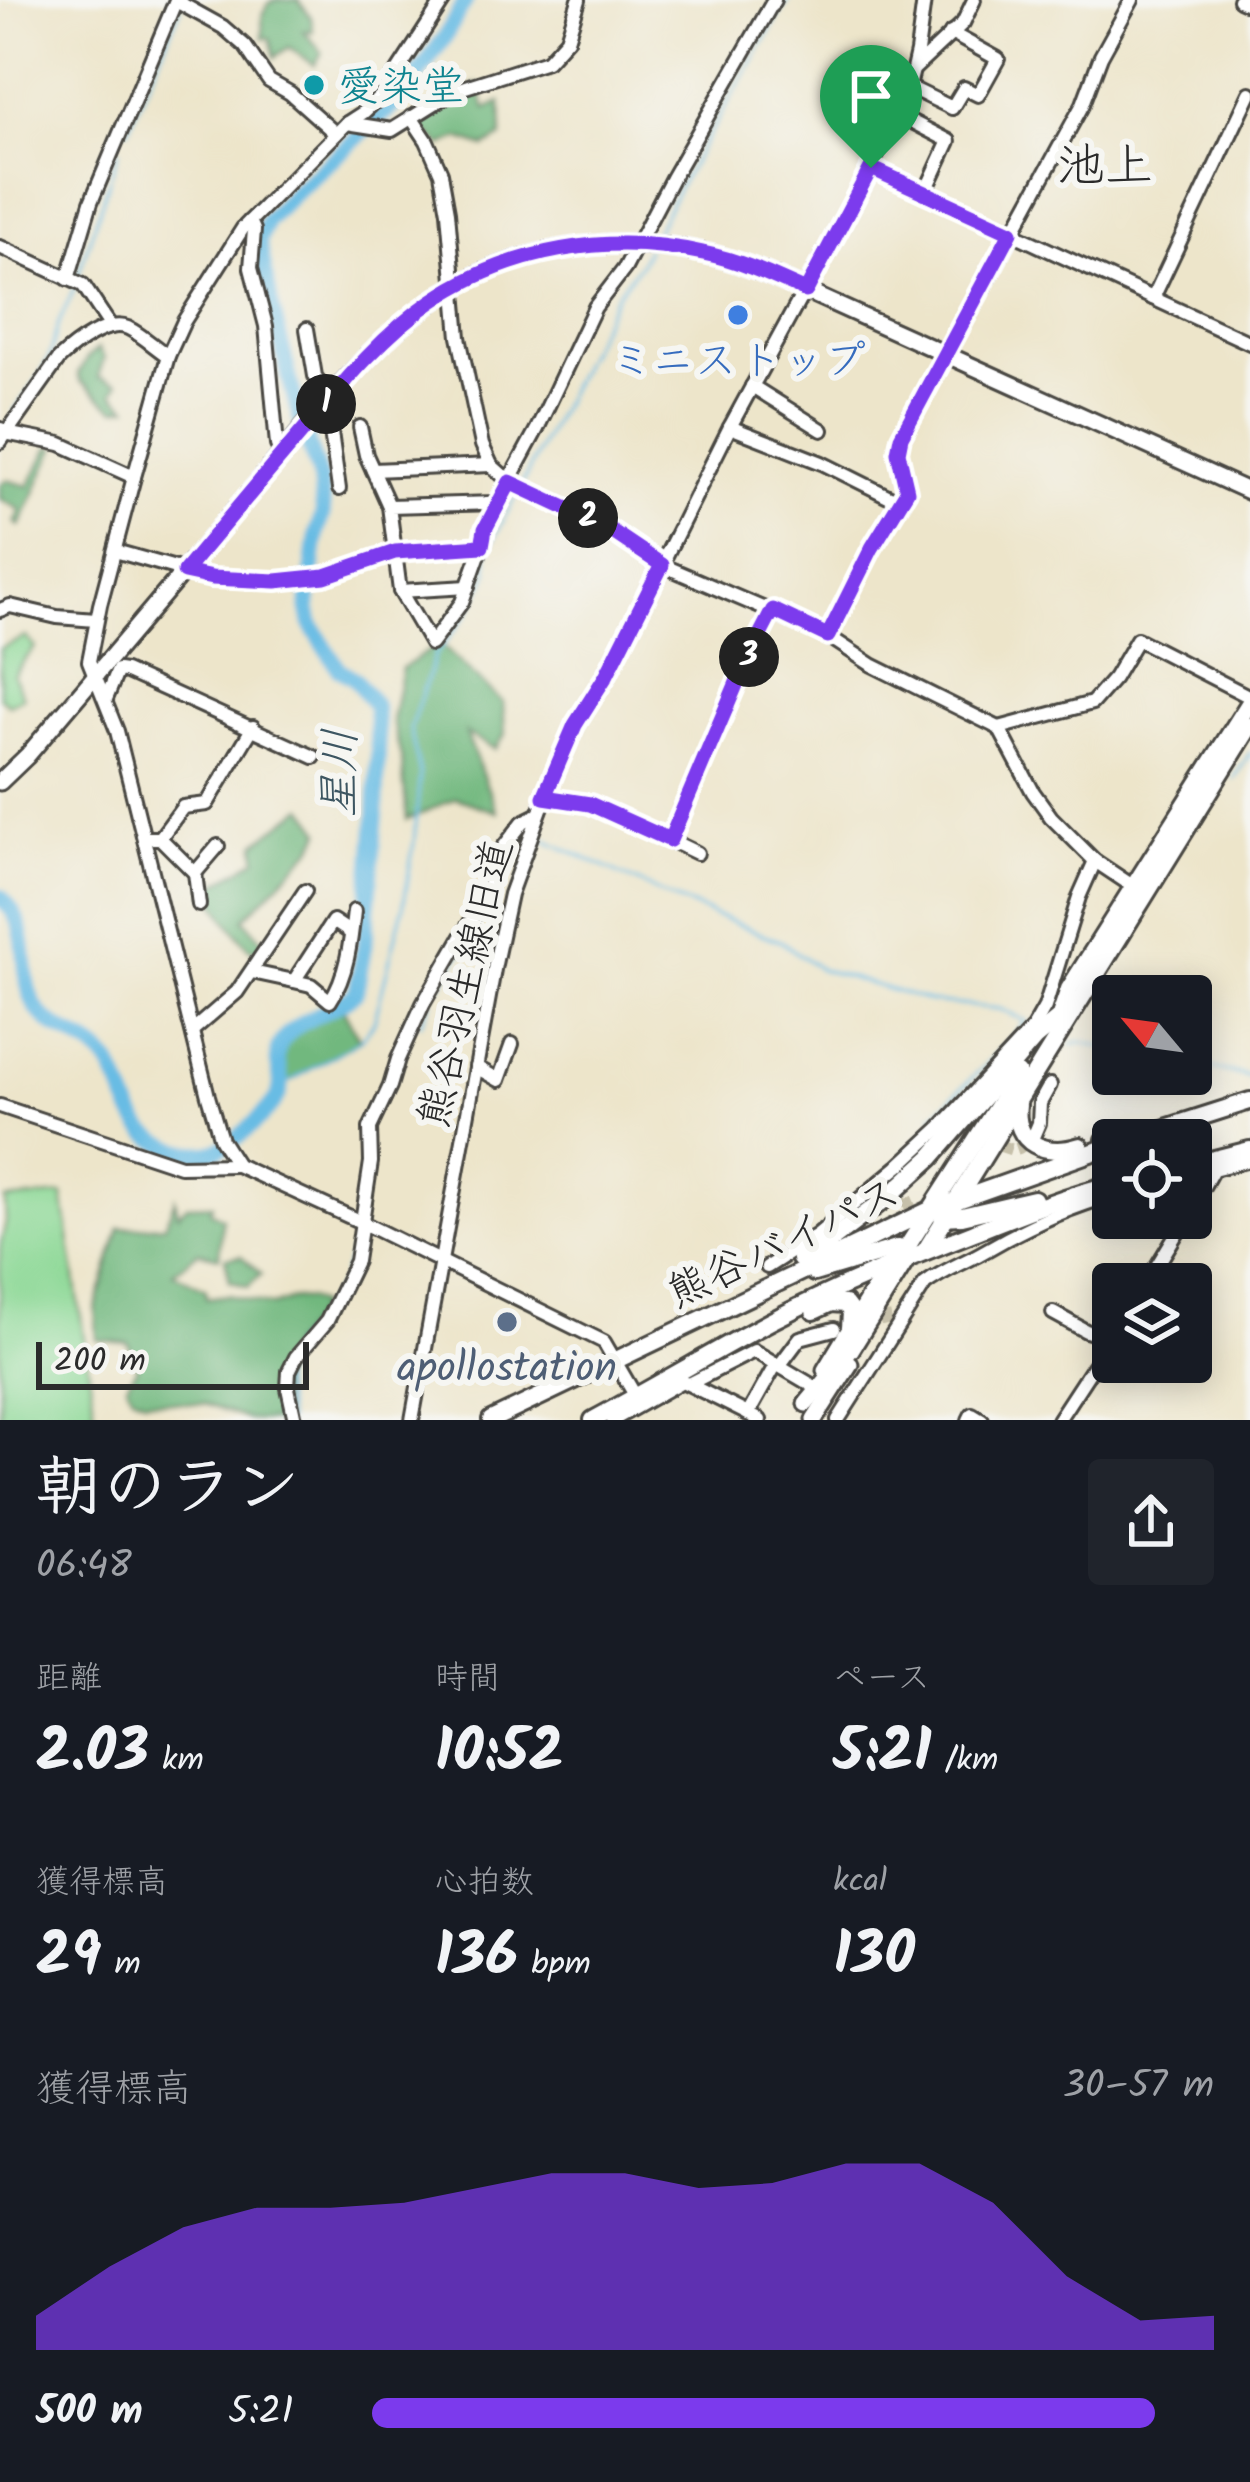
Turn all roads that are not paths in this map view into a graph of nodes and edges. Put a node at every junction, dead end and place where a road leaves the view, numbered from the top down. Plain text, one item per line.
1 (176, 0) edge
2 (443, 0) edge
3 (579, 0) edge
4 (774, 0) edge
5 (924, 0) edge
6 (974, 0) edge
7 (1132, 0) edge
8 (1239, 0) edge
9 (1250, 5) edge
10 (951, 33) junction
11 (914, 70) junction
12 (909, 87) junction
13 (1250, 93) edge
14 (897, 114) junction
15 (411, 117) junction
16 (348, 123) junction
17 (336, 134) junction
18 (871, 168) junction
19 (925, 193) junction
20 (250, 221) junction
21 (1011, 232) junction
22 (640, 244) junction
23 (0, 247) edge
24 (68, 279) junction
25 (455, 287) junction
26 (806, 291) junction
27 (1154, 298) junction
28 (111, 327) junction
29 (307, 329) dead end
30 (1250, 343) edge
31 (946, 355) junction
32 (168, 356) junction
33 (752, 386) junction
34 (323, 407) junction
35 (360, 427) dead end
36 (730, 427) junction
37 (822, 430) dead end
38 (2, 434) edge
39 (285, 451) junction
40 (491, 465) junction
41 (374, 470) junction
42 (134, 477) junction
43 (510, 482) junction
44 (339, 489) dead end
45 (1250, 492) edge
46 (902, 502) junction
47 (497, 503) junction
48 (389, 506) junction
49 (482, 546) junction
50 (115, 551) junction
51 (395, 552) junction
52 (662, 565) junction
53 (184, 572) junction
54 (468, 587) junction
55 (400, 591) junction
56 (0, 610) edge
57 (773, 610) junction
58 (96, 620) junction
59 (828, 636) junction
60 (95, 676) junction
61 (106, 700) junction
62 (1250, 700) edge
63 (1250, 726) edge
64 (253, 728) junction
65 (999, 728) junction
66 (314, 757) dead end
67 (0, 782) edge
68 (544, 797) junction
69 (533, 827) junction
70 (144, 838) junction
71 (160, 838) junction
72 (670, 840) junction
73 (218, 846) dead end
74 (697, 853) dead end
75 (1095, 861) junction
76 (195, 873) junction
77 (1134, 887) junction
78 (304, 891) dead end
79 (199, 905) dead end
80 (354, 910) dead end
81 (351, 933) junction
82 (252, 972) junction
83 (294, 981) junction
84 (1079, 1002) junction
85 (1060, 1018) junction
86 (193, 1030) junction
87 (512, 1044) dead end
88 (476, 1067) junction
89 (1050, 1085) dead end
90 (1022, 1092) junction
91 (1250, 1102) edge
92 (0, 1106) edge
93 (1195, 1119) edge
94 (1033, 1136) dead end
95 (1092, 1142) edge
96 (1250, 1150) edge
97 (1092, 1153) edge
98 (1212, 1160) edge
99 (1250, 1160) edge
100 (234, 1162) junction
101 (1213, 1169) edge
102 (1092, 1189) edge
103 (1088, 1190) junction
104 (958, 1201) junction
105 (1092, 1203) edge
106 (939, 1214) junction
107 (358, 1220) junction
108 (913, 1258) junction
109 (440, 1261) junction
110 (888, 1266) junction
111 (767, 1267) dead end
112 (794, 1274) junction
113 (763, 1289) junction
114 (1053, 1312) dead end
115 (772, 1321) junction
116 (842, 1328) junction
117 (1092, 1332) edge
118 (616, 1361) junction
119 (777, 1365) junction
120 (1092, 1368) edge
121 (689, 1384) junction
122 (815, 1387) junction
123 (636, 1397) junction
124 (806, 1404) junction
125 (751, 1417) edge
126 (295, 1420) edge
127 (412, 1420) edge
128 (491, 1420) edge
129 (593, 1420) edge
130 (613, 1420) edge
131 (797, 1420) edge
132 (814, 1420) edge
133 (838, 1420) edge
134 (969, 1420) edge
135 (982, 1420) edge
136 (1058, 1420) edge

1 - 17 street
1 - 24 street
2 - 16 street
3 - 15 street
4 - 22 street
5 - 11 street, 熊谷羽生線旧道
6 - 10 street
7 - 21 street
8 - 9 street
10 - 11 street
10 - 12 street
11 - 12 street, 熊谷羽生線旧道
12 - 14 street, 熊谷羽生線旧道
13 - 27 street
14 - 18 street, 熊谷羽生線旧道
14 - 19 street
15 - 16 street
15 - 25 street
16 - 17 street
17 - 20 street
18 - 19 street
18 - 26 street, 熊谷羽生線旧道
19 - 21 street
20 - 32 street
20 - 39 street
21 - 27 street
21 - 31 street
22 - 25 main road
22 - 26 main road
22 - 43 street
23 - 24 street
24 - 28 street
25 - 34 main road
25 - 40 street
26 - 31 main road
26 - 33 street, 熊谷羽生線旧道
27 - 30 street
28 - 32 street
28 - 38 street
29 - 34 street
31 - 45 main road
31 - 46 street
32 - 42 street
33 - 36 street, 熊谷羽生線旧道
33 - 37 street
34 - 39 main road
34 - 44 street
35 - 41 street
36 - 46 street
36 - 52 street, 熊谷羽生線旧道
38 - 42 street
39 - 53 main road
40 - 41 street
40 - 43 street
41 - 48 street
42 - 50 street
43 - 47 street
43 - 52 street
46 - 59 street
47 - 48 street
47 - 49 street
48 - 51 street
49 - 51 street
49 - 54 street
50 - 53 street
50 - 58 street
51 - 53 street
51 - 55 street
52 - 57 street
52 - 68 street, 熊谷羽生線旧道
53 - 60 main road
54 - 55 street
54 - 55 street
56 - 58 street
57 - 59 street
57 - 72 street
58 - 60 street
59 - 65 street
60 - 61 street
60 - 67 main road
61 - 64 street
61 - 70 street
62 - 65 street
62 - 77 highway
63 - 84 highway
64 - 66 street
64 - 71 street
65 - 75 street
68 - 69 street, 熊谷羽生線旧道
68 - 72 street
69 - 88 street, 熊谷羽生線旧道
69 - 107 street
70 - 71 street
70 - 86 street
71 - 76 street
72 - 74 street
73 - 76 street
75 - 77 street
75 - 111 street
76 - 79 street
77 - 85 highway
78 - 82 street
80 - 81 street
81 - 83 street
81 - 83 street
82 - 83 street
82 - 86 street
84 - 85 highway
84 - 90 highway
85 - 106 highway
85 - 113 highway
86 - 100 street
87 - 88 street
88 - 109 street, 熊谷羽生線旧道
89 - 94 street
90 - 95 highway
90 - 104 highway
91 - 93 highway
92 - 100 street
96 - 98 highway
97 - 104 highway, 熊谷バイパス
99 - 101 street
100 - 107 street
102 - 103 highway, 熊谷バイパス
103 - 106 highway
103 - 108 highway, 熊谷バイパス
104 - 106 highway
105 - 133 street
106 - 108 highway
106 - 112 highway, 熊谷バイパス
107 - 109 street
107 - 126 street
108 - 110 highway, 熊谷バイパス
108 - 112 highway, 熊谷バイパス
108 - 124 main road
108 - 132 main road
109 - 118 street
109 - 127 street, 熊谷羽生線旧道
110 - 115 highway, 熊谷バイパス
110 - 116 main road
112 - 113 highway, 熊谷バイパス
113 - 118 highway, 熊谷バイパス
114 - 117 street
115 - 116 highway
115 - 123 highway, 熊谷バイパス
116 - 119 street
116 - 122 main road
118 - 123 street
118 - 128 highway, 熊谷バイパス
119 - 121 street
119 - 122 street
119 - 125 street
120 - 136 street
121 - 125 street
121 - 130 street
122 - 124 main road
123 - 129 highway, 熊谷バイパス
124 - 131 main road
134 - 135 street

